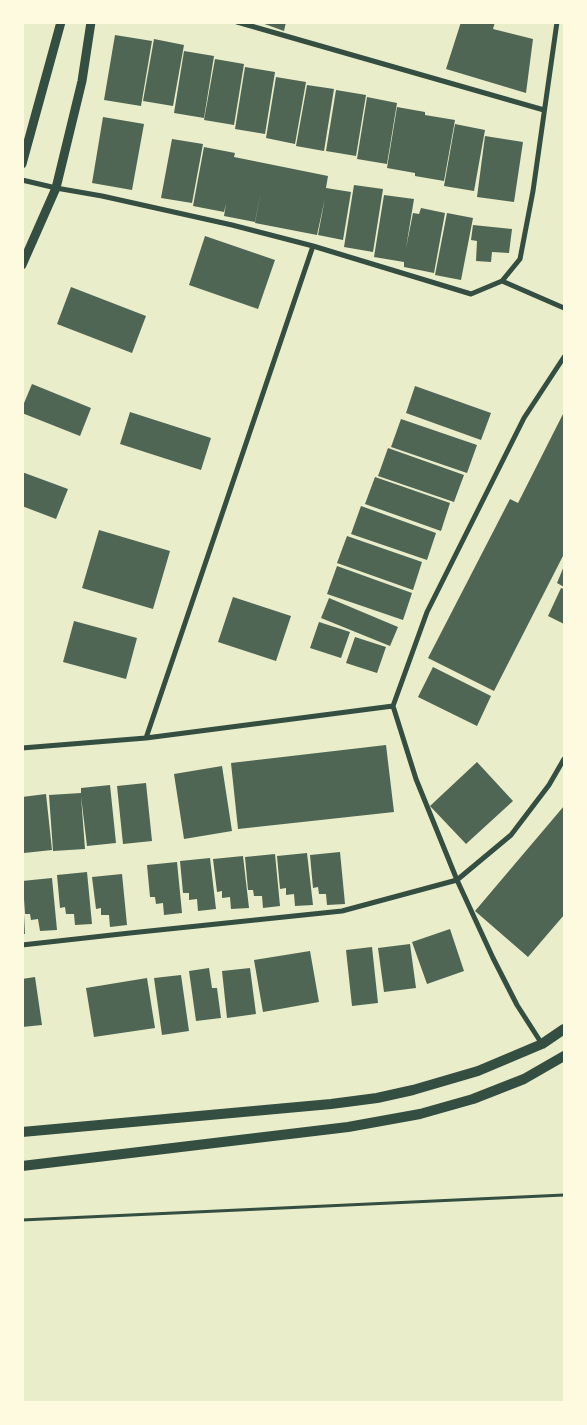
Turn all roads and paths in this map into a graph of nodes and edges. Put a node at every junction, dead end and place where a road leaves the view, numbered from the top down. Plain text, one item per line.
1 (61, 22) edge
2 (91, 22) edge
3 (237, 22) edge
4 (557, 22) edge
5 (544, 110) junction
6 (22, 164) edge
7 (22, 180) edge
8 (56, 188) junction
9 (313, 246) junction
10 (22, 265) edge
11 (502, 281) junction
12 (564, 308) edge
13 (564, 357) edge
14 (393, 706) junction
15 (146, 738) junction
16 (22, 748) edge
17 (564, 759) edge
18 (457, 880) junction
19 (22, 945) edge
20 (564, 1029) edge
21 (542, 1044) junction
22 (564, 1056) edge
23 (22, 1132) edge
24 (22, 1166) edge
25 (564, 1195) edge
26 (22, 1220) edge

1 - 6 street
2 - 8 street
3 - 5 street
4 - 5 street
5 - 11 street
7 - 8 street
8 - 9 street
8 - 10 street
9 - 11 street
9 - 15 street
11 - 12 street
13 - 14 street
14 - 15 street
14 - 18 street
15 - 16 street
17 - 18 street
18 - 19 street
18 - 21 street
20 - 21 main road
21 - 23 main road
22 - 24 main road
25 - 26 path

